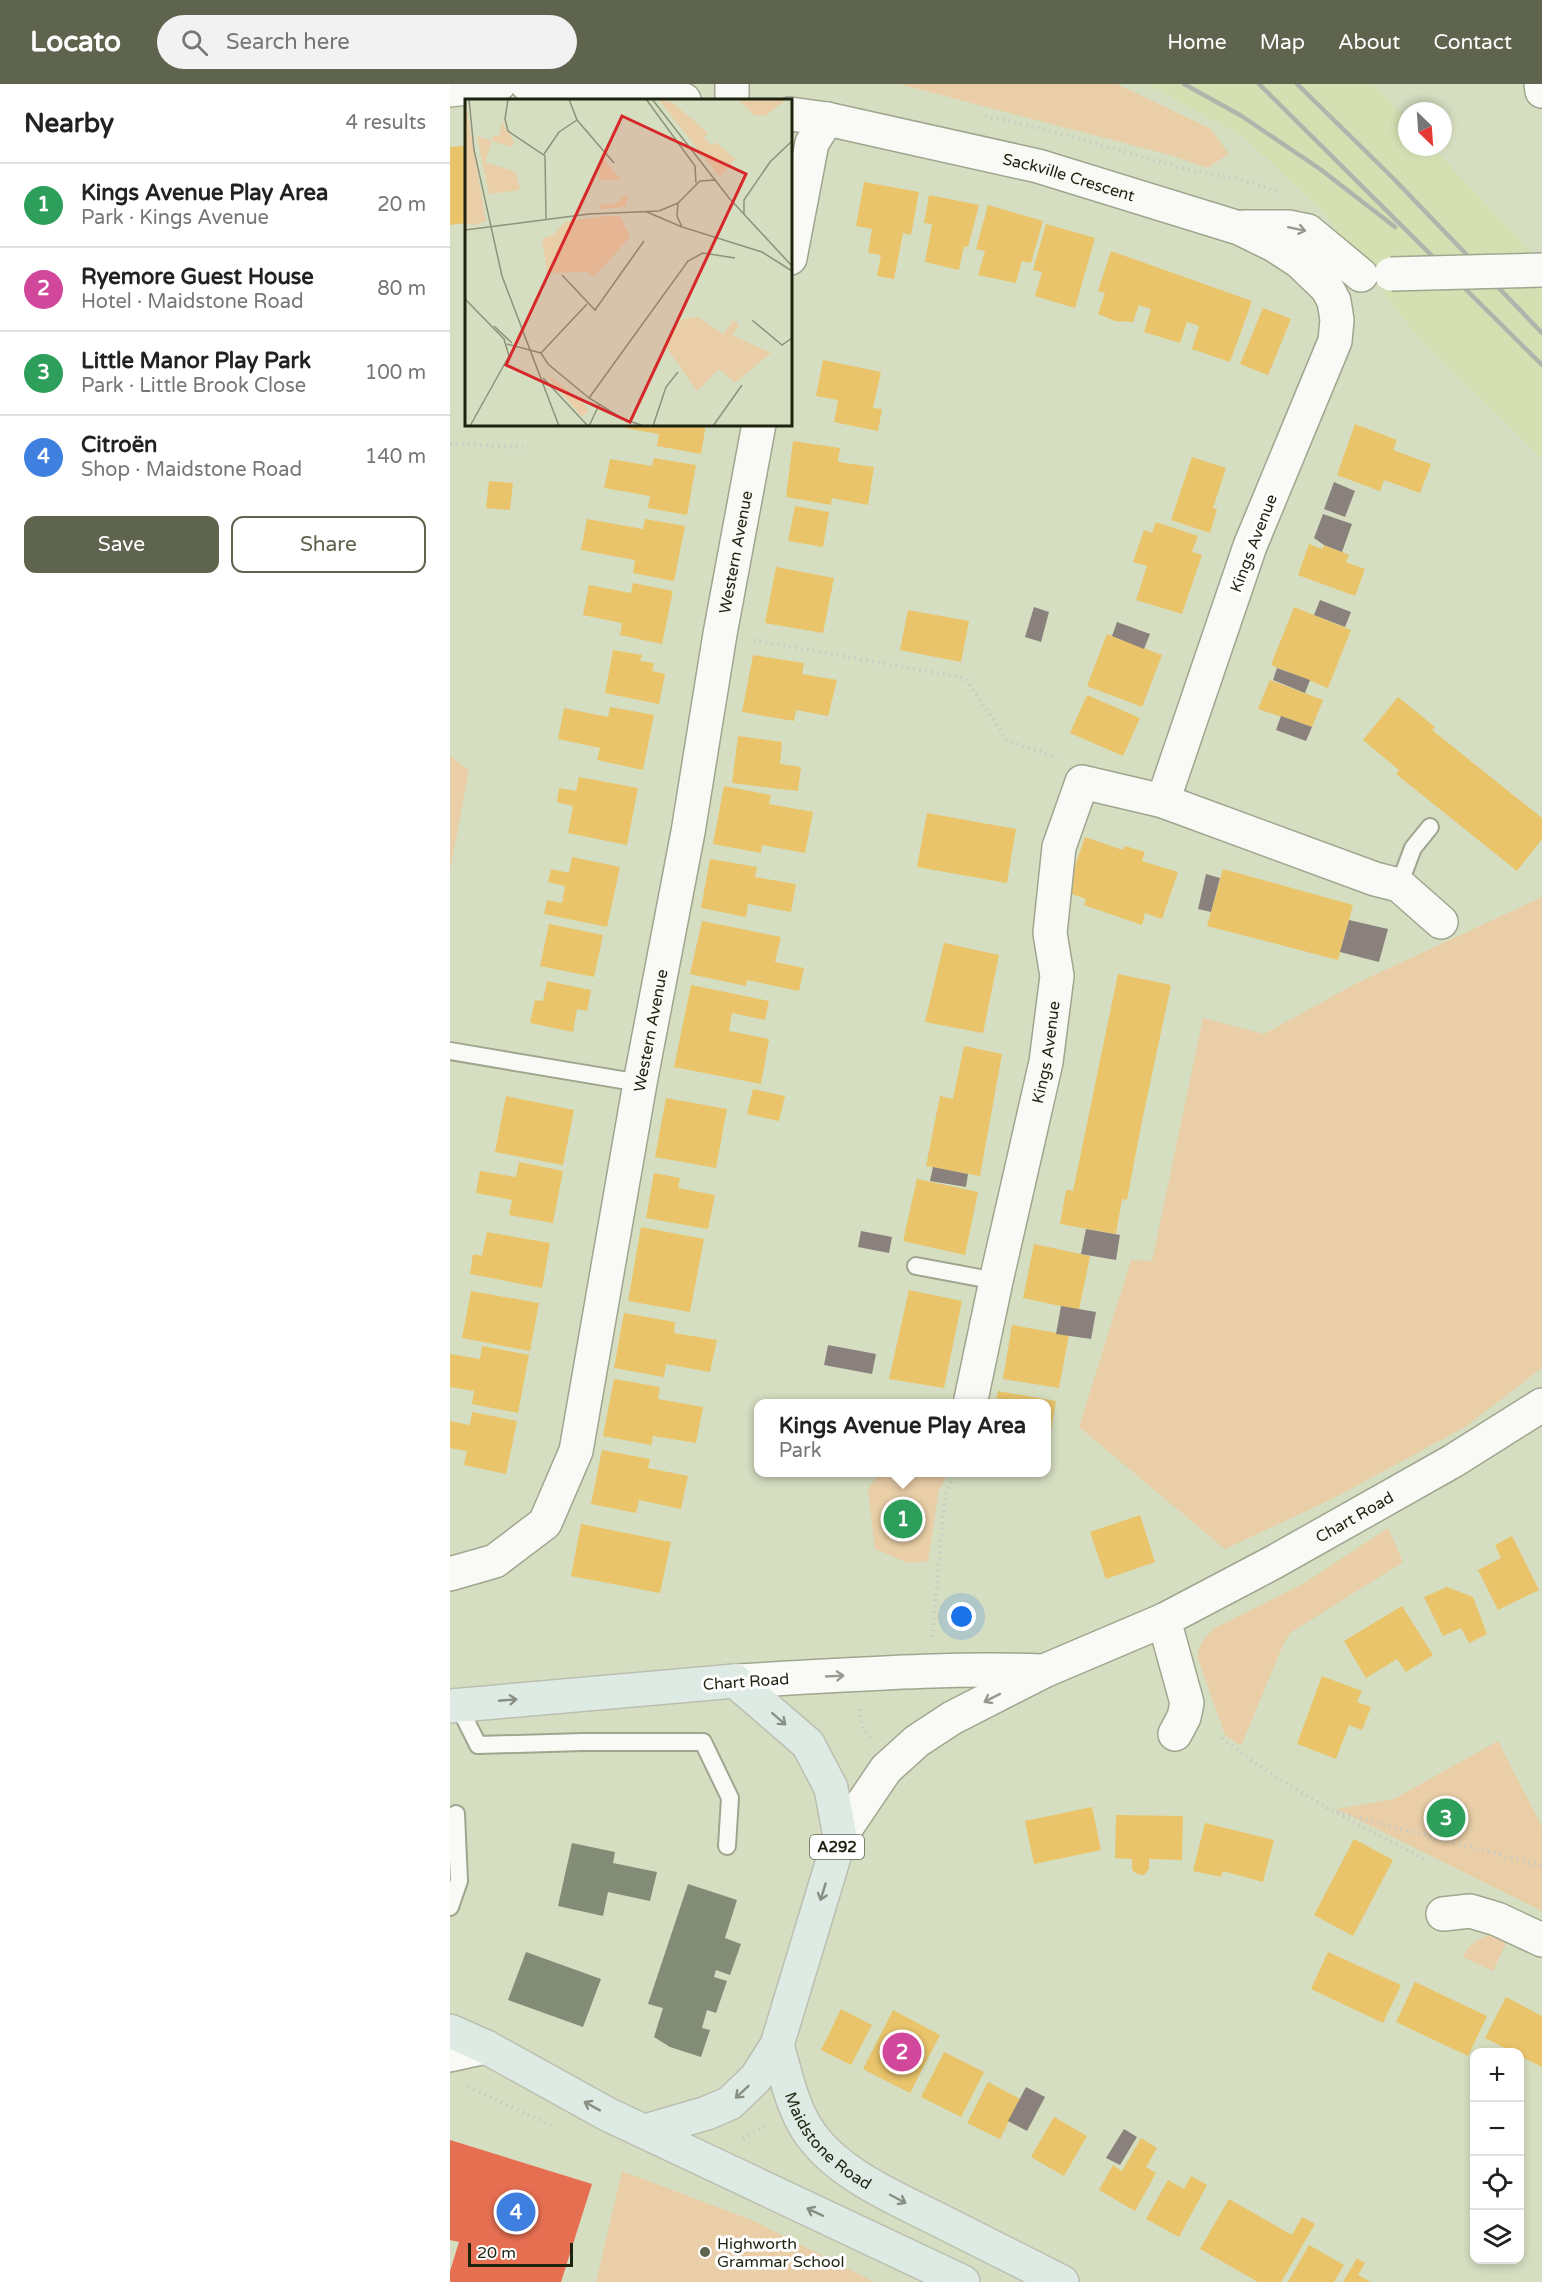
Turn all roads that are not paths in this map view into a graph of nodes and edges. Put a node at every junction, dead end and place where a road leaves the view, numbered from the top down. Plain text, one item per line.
1 (499, 84) edge
2 (527, 84) edge
3 (1541, 84) edge
4 (450, 90) edge
5 (1542, 91) edge
6 (674, 99) edge
7 (792, 114) edge
8 (827, 119) junction
9 (1239, 228) junction
10 (792, 248) edge
11 (1542, 270) edge
12 (1376, 274) junction
13 (1327, 288) junction
14 (759, 426) edge
15 (1163, 801) junction
16 (1431, 827) dead end
17 (1399, 885) junction
18 (1441, 922) dead end
19 (450, 1051) edge
20 (640, 1083) junction
21 (916, 1266) dead end
22 (996, 1281) junction
23 (971, 1399) edge
24 (1542, 1405) edge
25 (450, 1574) edge
26 (1164, 1620) junction
27 (1044, 1671) junction
28 (735, 1681) junction
29 (454, 1705) edge
30 (1175, 1734) dead end
31 (456, 1814) dead end
32 (840, 1836) junction
33 (727, 1845) dead end
34 (450, 1907) edge
35 (1443, 1914) dead end
36 (1542, 1940) edge
37 (450, 2031) edge
38 (777, 2045) junction
39 (486, 2047) junction
40 (450, 2055) edge
41 (645, 2131) junction
42 (963, 2282) edge
43 (1062, 2282) edge

1 - 4 street
2 - 6 street
3 - 5 street
7 - 8 street, Sackville Crescent
8 - 9 street, Sackville Crescent
8 - 10 street
9 -> 12 street
9 - 13 street, Sackville Crescent
11 - 12 street, bridge
12 - 13 street
13 - 15 street, Kings Avenue
14 - 20 street, Western Avenue
15 - 17 street, Kings Avenue
15 - 22 street, Kings Avenue
16 - 17 lane
17 - 18 street, Kings Avenue
19 - 20 lane
20 - 25 street, Western Avenue
21 - 22 lane
22 - 23 street, Kings Avenue
24 - 26 street, Chart Road
26 - 27 street, Chart Road
26 - 30 street
28 -> 27 street, Chart Road
27 -> 32 street, Chart Road
29 -> 28 main road, Chart Road
28 -> 32 main road, A292
29 - 33 lane
31 - 34 lane
32 -> 38 main road, A292
35 - 36 street
37 - 39 main road
38 -> 41 main road, A292
38 -> 43 main road, Maidstone Road
39 - 40 street
41 -> 39 main road
42 -> 41 main road

